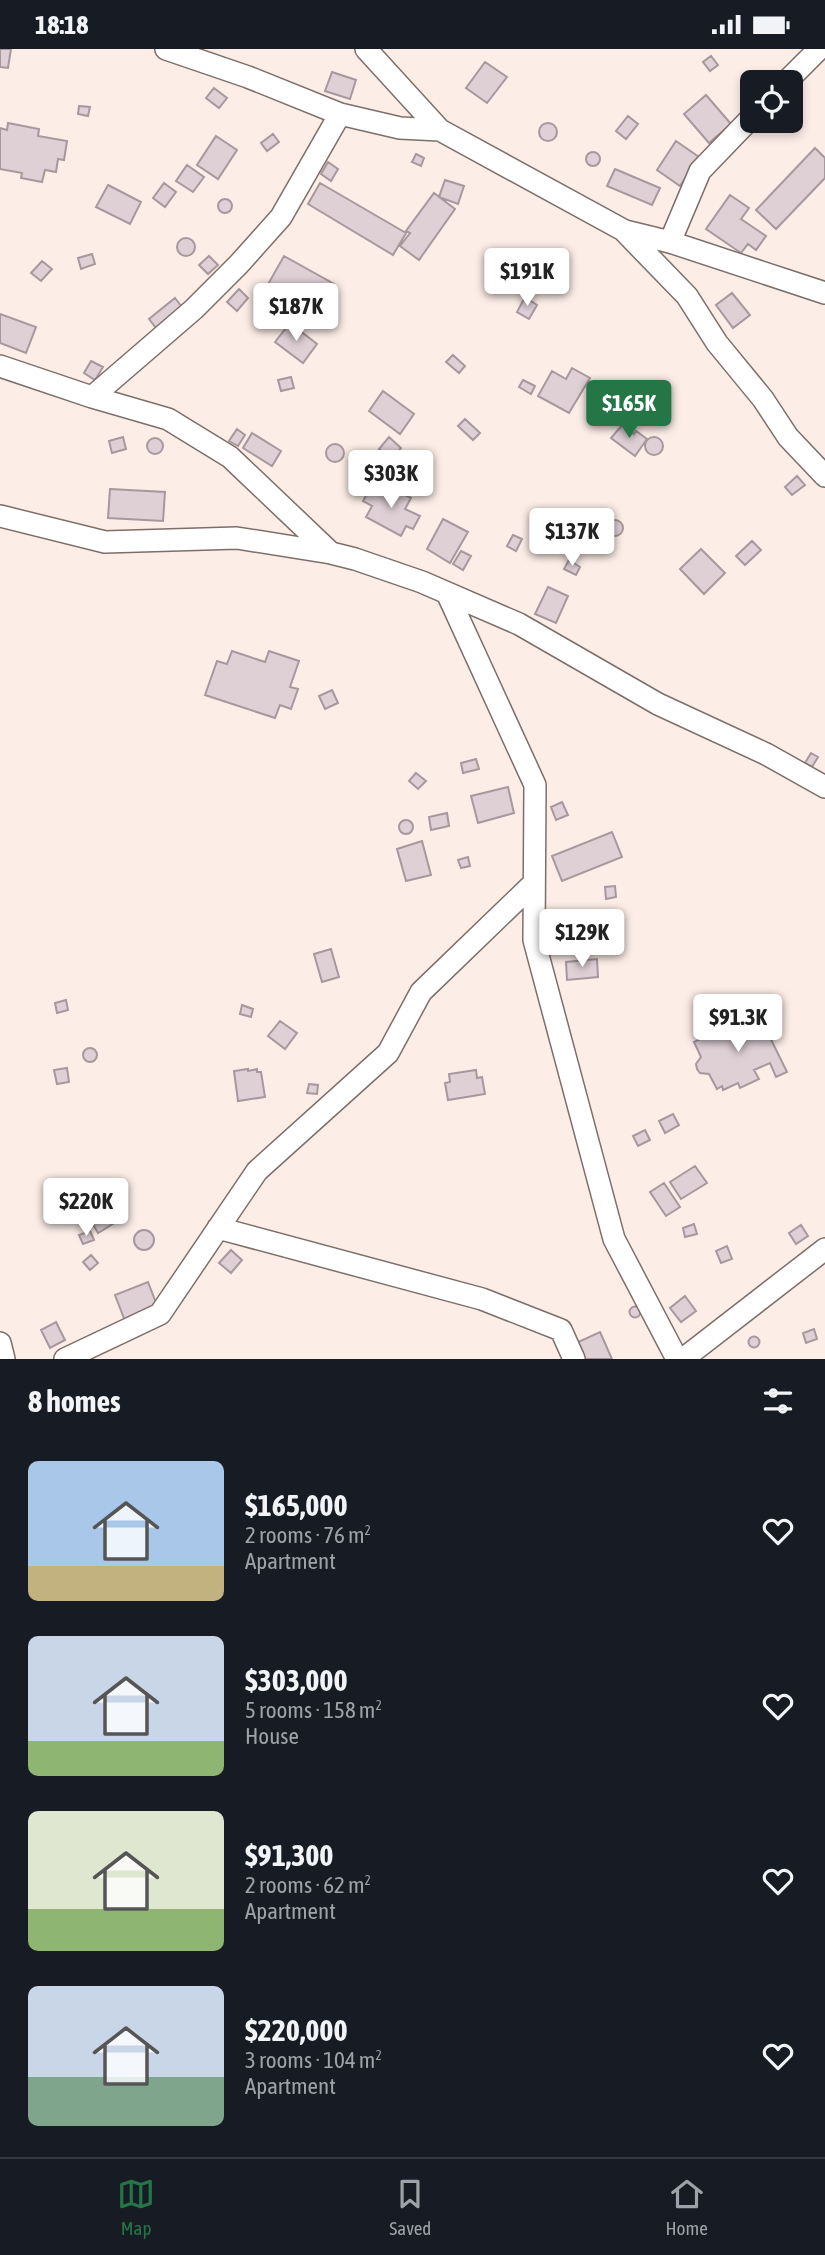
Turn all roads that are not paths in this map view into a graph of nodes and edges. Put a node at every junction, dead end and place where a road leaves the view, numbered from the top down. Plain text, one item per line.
1 (166, 49) edge
2 (366, 49) edge
3 (818, 49) edge
4 (798, 70) edge
5 (340, 114) junction
6 (440, 129) junction
7 (740, 129) edge
8 (625, 231) junction
9 (670, 241) junction
10 (825, 293) edge
11 (0, 366) edge
12 (92, 397) junction
13 (825, 476) edge
14 (0, 516) edge
15 (331, 553) junction
16 (447, 593) junction
17 (825, 787) edge
18 (534, 883) junction
19 (218, 1228) junction
20 (825, 1249) edge
21 (0, 1343) edge
22 (4, 1359) edge
23 (65, 1359) edge
24 (574, 1359) edge
25 (677, 1359) edge
26 (683, 1359) edge

1 - 5 street
2 - 6 street
3 - 4 street
5 - 6 street
5 - 12 street
6 - 8 street
7 - 9 street
8 - 9 street
8 - 13 street
9 - 10 street
11 - 12 street
12 - 15 street
14 - 15 street
15 - 16 street
16 - 17 street
16 - 18 street
18 - 19 street
18 - 25 street
19 - 23 street
19 - 24 street
20 - 26 street
21 - 22 street

